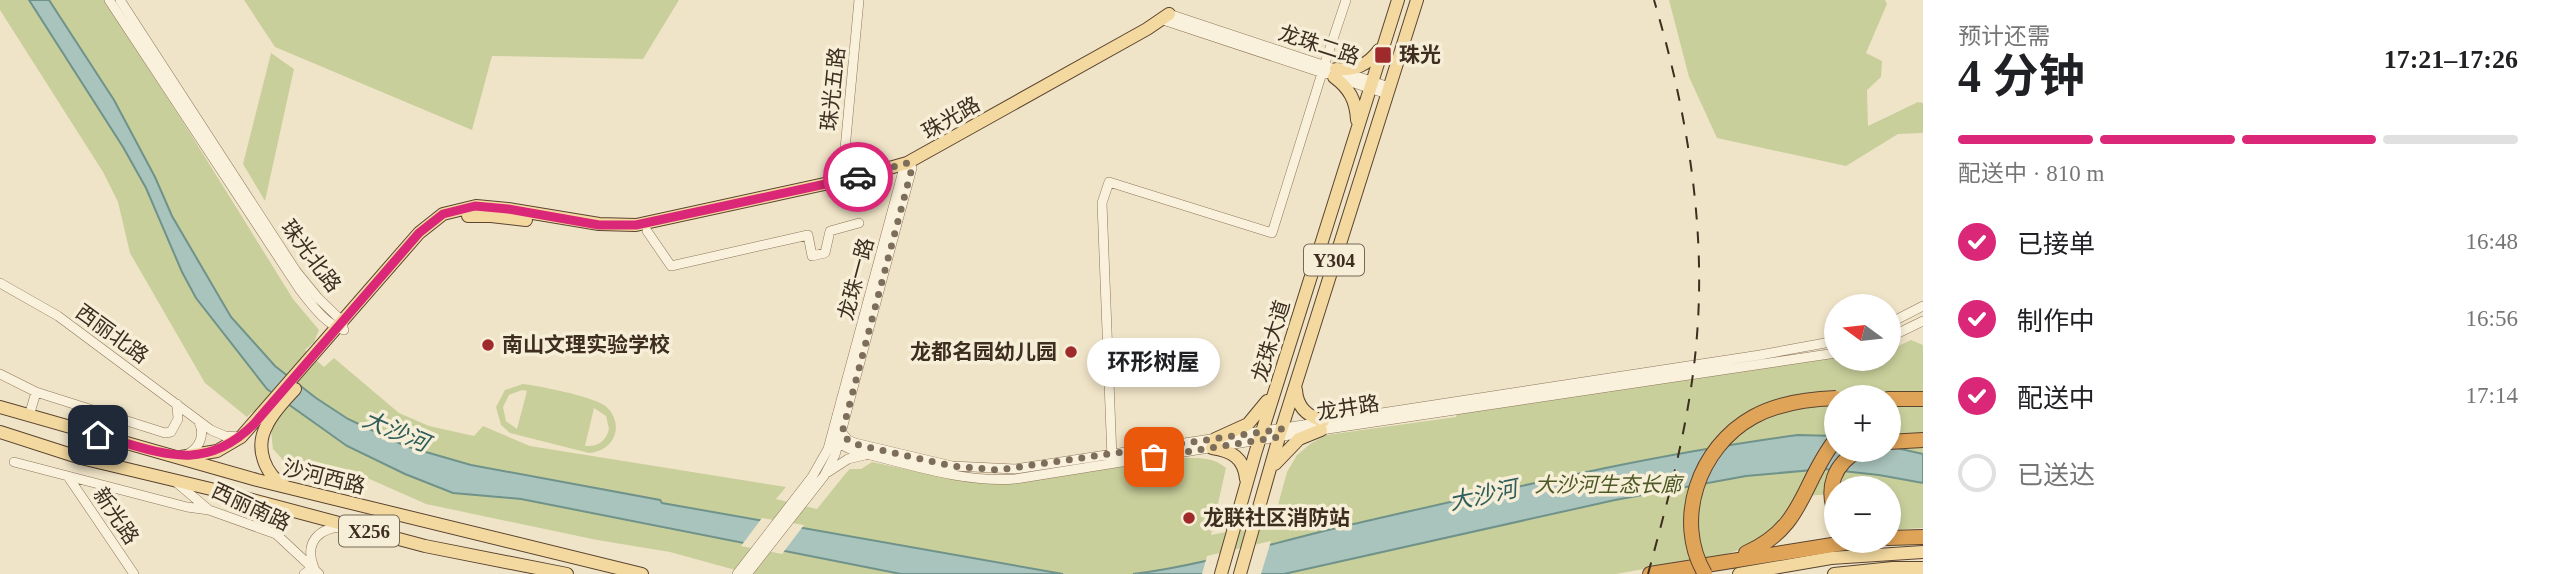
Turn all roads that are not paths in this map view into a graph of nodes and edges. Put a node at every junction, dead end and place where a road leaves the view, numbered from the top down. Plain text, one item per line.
1 (109, 0) edge
2 (120, 0) edge
3 (859, 0) edge
4 (1175, 0) edge
5 (1346, 0) edge
6 (1398, 0) edge
7 (1417, 0) edge
8 (1165, 18) junction
9 (1385, 42) junction
10 (1329, 71) junction
11 (1371, 85) junction
12 (1387, 91) junction
13 (1356, 132) junction
14 (907, 167) junction
15 (842, 181) junction
16 (859, 223) dead end
17 (647, 231) junction
18 (0, 283) edge
19 (1923, 306) edge
20 (1901, 317) edge
21 (1923, 321) edge
22 (341, 326) junction
23 (1910, 328) junction
24 (1901, 332) edge
25 (1923, 334) edge
26 (1824, 343) edge
27 (1824, 355) edge
28 (0, 373) edge
29 (1280, 376) junction
30 (1297, 381) junction
31 (36, 392) junction
32 (1824, 399) edge
33 (1923, 399) edge
34 (1901, 400) edge
35 (177, 404) junction
36 (0, 407) edge
37 (29, 416) junction
38 (266, 417) junction
39 (198, 420) junction
40 (1322, 425) junction
41 (0, 432) edge
42 (838, 433) junction
43 (1281, 433) junction
44 (1261, 436) junction
45 (242, 437) junction
46 (1923, 440) edge
47 (1901, 441) edge
48 (839, 443) junction
49 (1214, 444) junction
50 (872, 455) junction
51 (174, 456) junction
52 (1824, 457) edge
53 (1112, 459) junction
54 (14, 462) dead end
55 (1269, 474) junction
56 (824, 476) junction
57 (69, 478) junction
58 (173, 479) junction
59 (1246, 486) junction
60 (286, 487) junction
61 (209, 510) junction
62 (356, 527) junction
63 (1923, 537) edge
64 (1901, 538) edge
65 (1824, 546) edge
66 (1923, 552) edge
67 (757, 561) junction
68 (1716, 562) junction
69 (1923, 568) edge
70 (316, 570) edge
71 (134, 574) edge
72 (303, 574) edge
73 (567, 574) edge
74 (642, 574) edge
75 (737, 574) edge
76 (747, 574) edge
77 (753, 574) edge
78 (1221, 574) edge
79 (1240, 574) edge
80 (1650, 574) edge
81 (1705, 574) edge
82 (1739, 574) edge
83 (1834, 574) edge

1 - 22 street, 珠光北路
2 - 22 street, 珠光北路
3 - 15 street, 珠光五路
4 - 8 main road
5 - 10 street
6 - 9 main road, 龙珠大道
7 - 12 main road, 龙珠大道 / Y304
8 - 10 street, 龙珠二路
8 - 14 main road, 珠光路
9 - 10 main road
9 - 11 main road, 龙珠大道
10 - 11 street, 龙珠二路
10 - 13 main road
10 - 53 street
11 - 12 street, 龙珠二路
11 - 13 main road, 龙珠大道
12 - 30 main road, 龙珠大道 / Y304
13 - 29 main road, 龙珠大道
14 - 15 main road, 珠光路
14 - 17 main road, 珠光路
14 - 42 street, 龙珠一路
15 - 22 main road, 珠光路
16 - 17 street
17 - 22 main road, 珠光路
18 - 35 street, 西丽北路
19 - 20 street
21 - 23 street
22 - 38 main road, 珠光路
23 - 24 street
23 - 25 street
26 - 40 street, 龙井路
27 - 40 street, 龙井路
28 - 31 street
29 - 44 main road, 龙珠大道
29 - 49 main road
30 - 40 main road
30 - 43 main road, 龙珠大道 / Y304
31 - 35 street
31 - 37 street
32 - 81 highway, bridge
33 - 34 highway
35 - 39 street, 西丽北路
36 - 37 main road, 沙河西路 / X256
37 - 51 main road, 沙河西路 / X256
38 - 45 main road, 珠光路
38 - 60 main road
39 - 45 street, 西丽北路
39 - 51 street
40 - 43 street, 龙井路
40 - 55 main road
41 - 58 main road, 沙河西路 / X256
42 - 48 street, 龙珠一路
42 - 53 street, 龙井路
42 - 75 street, 龙珠一路
43 - 44 street, 龙井路
43 - 55 main road, 龙珠大道 / Y304
44 - 49 street, 龙井路
44 - 59 main road, 龙珠大道
45 - 51 main road, 珠光路
46 - 47 highway
48 - 50 street, 龙井路
48 - 56 street, 龙珠一路
49 - 53 street, 龙井路
49 - 59 main road
50 - 53 street, 龙井路
50 - 56 street
51 - 60 main road, 沙河西路 / X256
52 - 68 highway
54 - 57 street
55 - 79 main road, 龙珠大道 / Y304
56 - 67 street, 龙珠一路
57 - 61 street
57 - 71 street, 新光路
58 - 61 street, 西丽南路
58 - 62 main road, 沙河西路 / X256
59 - 78 main road, 龙珠大道
60 - 74 main road, 沙河西路 / X256
61 - 70 street, 西丽南路
62 - 70 street, 西丽南路
62 - 73 main road, 沙河西路 / X256
63 - 64 highway
65 - 68 highway
66 - 82 main road
67 - 76 street, 龙珠一路
67 - 77 street
68 - 80 highway
69 - 83 main road
70 - 72 street

